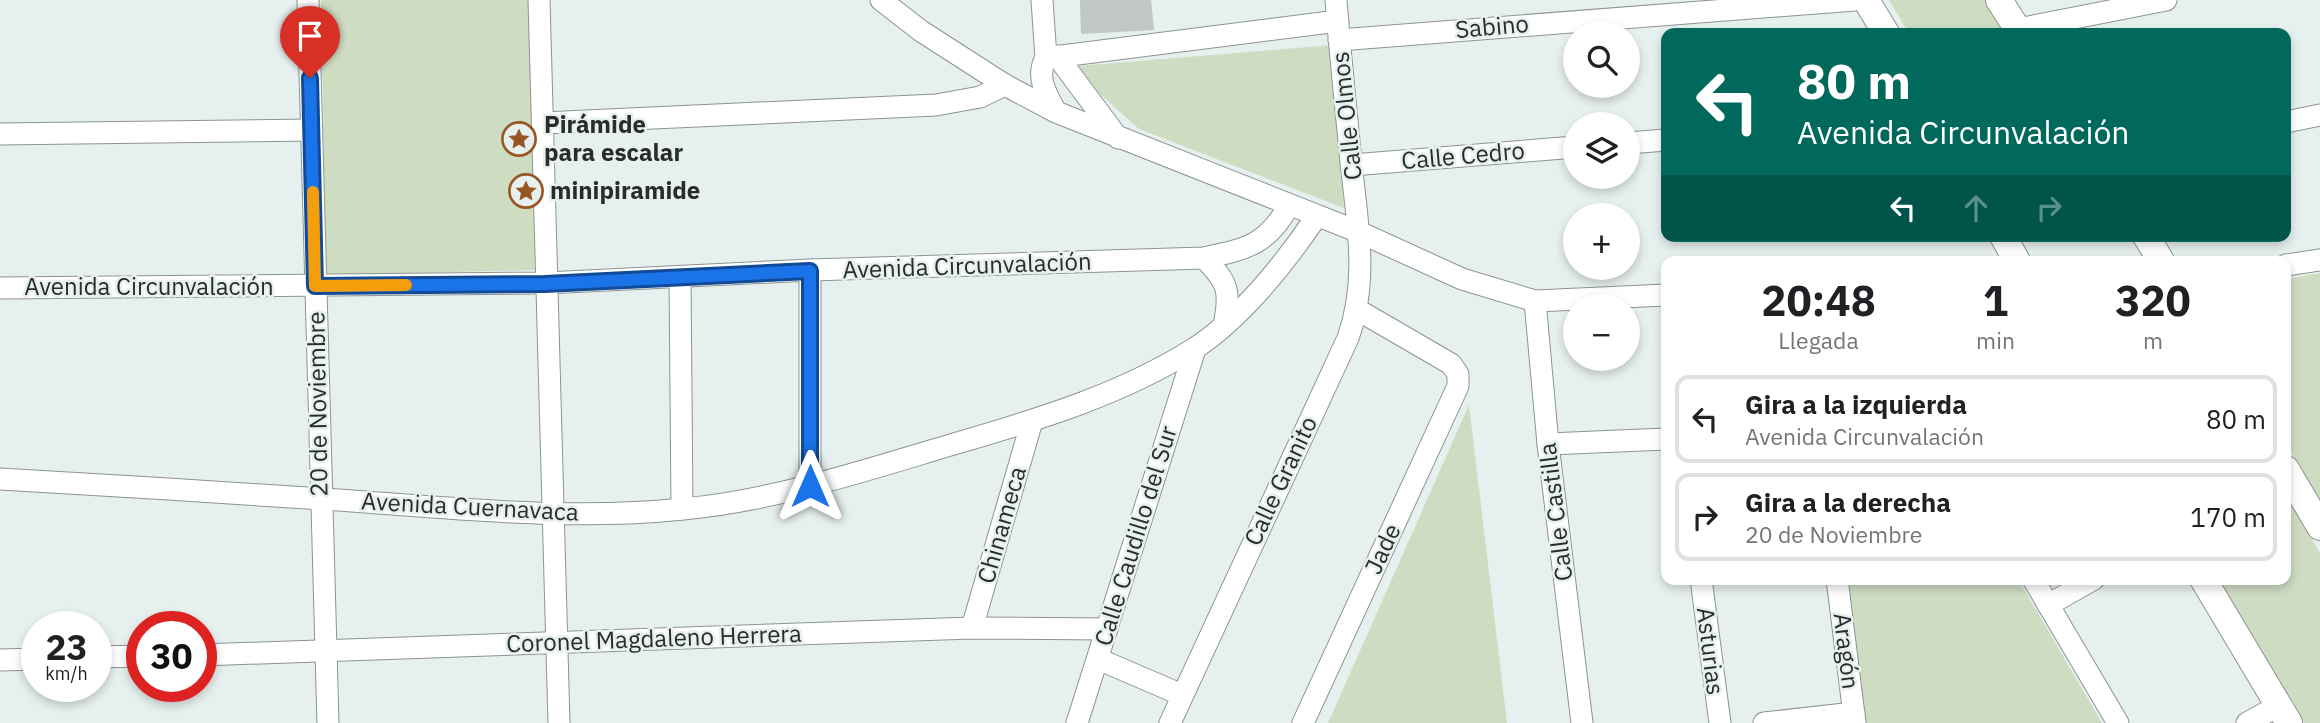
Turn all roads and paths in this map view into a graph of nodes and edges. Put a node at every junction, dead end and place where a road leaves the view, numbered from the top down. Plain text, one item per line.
1 (308, 0) edge
2 (539, 0) edge
3 (881, 0) edge
4 (1042, 0) edge
5 (1855, 0) edge
6 (1867, 0) edge
7 (1999, 0) edge
8 (2166, 0) edge
9 (1338, 20) edge
10 (1883, 28) edge
11 (2017, 28) edge
12 (2033, 28) edge
13 (1051, 57) junction
14 (1005, 85) junction
15 (1056, 113) junction
16 (2320, 115) edge
17 (2291, 121) edge
18 (543, 123) junction
19 (312, 130) junction
20 (0, 134) edge
21 (1119, 139) junction
22 (1661, 140) edge
23 (1640, 142) edge
24 (1563, 148) edge
25 (1352, 166) junction
26 (1288, 206) junction
27 (1316, 217) junction
28 (1359, 232) junction
29 (1204, 258) junction
30 (2320, 260) edge
31 (2291, 264) edge
32 (810, 271) junction
33 (680, 276) junction
34 (545, 284) junction
35 (315, 286) junction
36 (0, 288) edge
37 (1661, 295) edge
38 (1535, 301) junction
39 (1358, 310) junction
40 (1224, 325) junction
41 (1195, 349) junction
42 (1032, 421) junction
43 (1661, 439) edge
44 (1548, 444) junction
45 (2291, 478) edge
46 (0, 480) edge
47 (810, 486) junction
48 (321, 499) junction
49 (682, 509) junction
50 (552, 516) junction
51 (2320, 527) edge
52 (1702, 585) edge
53 (1839, 585) edge
54 (2036, 585) edge
55 (2083, 585) edge
56 (2207, 585) edge
57 (2048, 605) junction
58 (972, 628) junction
59 (1107, 629) junction
60 (557, 642) junction
61 (325, 652) junction
62 (217, 655) edge
63 (21, 659) edge
64 (1098, 659) junction
65 (0, 660) edge
66 (1182, 695) junction
67 (2283, 714) edge
68 (1855, 718) edge
69 (328, 723) edge
70 (559, 723) edge
71 (1077, 723) edge
72 (1170, 723) edge
73 (1303, 723) edge
74 (1583, 723) edge
75 (1720, 723) edge
76 (1764, 723) edge
77 (2118, 723) edge
78 (2247, 723) edge

1 - 19 street, 20 de Noviembre
2 - 18 street
3 - 14 street
4 - 13 street
5 - 9 street, Sabino
6 - 10 main road
7 - 11 main road
8 - 12 street
9 - 13 street, Sabino
9 - 25 street, Calle Olmos
13 - 15 street
13 - 21 street
14 - 15 street
14 - 18 street
15 - 21 street
16 - 17 street
18 - 34 street
19 - 20 street
19 - 35 street, 20 de Noviembre
21 - 26 street
22 - 23 street
24 - 25 street, Calle Cedro
25 - 28 street, Calle Olmos
26 - 27 street
26 - 29 street, Avenida Circunvalación
27 - 28 street
27 - 40 street, Avenida Cuernavaca
28 - 38 street
28 - 39 street, Calle Granito
29 - 32 street, Avenida Circunvalación
29 - 40 street
30 - 31 street
32 - 33 street, Avenida Circunvalación
32 - 47 street
33 - 34 street, Avenida Circunvalación
33 - 49 street
34 - 35 street, Avenida Circunvalación
34 - 50 street
35 - 36 street, Avenida Circunvalación
35 - 48 street, 20 de Noviembre
37 - 38 street
38 - 44 street, Calle Castilla
39 - 66 street, Calle Granito
39 - 73 street, Jade
40 - 41 street, Avenida Cuernavaca
41 - 42 street, Avenida Cuernavaca
41 - 59 street, Calle Caudillo del Sur
42 - 47 street, Avenida Cuernavaca
42 - 58 street, Chinameca
43 - 44 street
44 - 74 street, Calle Castilla
45 - 51 main road
46 - 48 street, Avenida Cuernavaca
47 - 49 street, Avenida Cuernavaca
48 - 50 street, Avenida Cuernavaca
48 - 61 street, 20 de Noviembre
49 - 50 street, Avenida Cuernavaca
50 - 60 street
52 - 75 street, Asturias
53 - 68 street, Aragón
54 - 57 street
55 - 57 street
56 - 67 main road
57 - 77 street
58 - 59 street, Coronel Magdaleno Herrera
58 - 60 street, Coronel Magdaleno Herrera
59 - 64 street, Calle Caudillo del Sur
60 - 61 street, Coronel Magdaleno Herrera
60 - 70 street
61 - 62 street, Coronel Magdaleno Herrera
61 - 69 street, 20 de Noviembre
63 - 65 street
64 - 66 street
64 - 71 street, Calle Caudillo del Sur
66 - 72 street, Calle Granito
67 - 78 street
68 - 76 street

